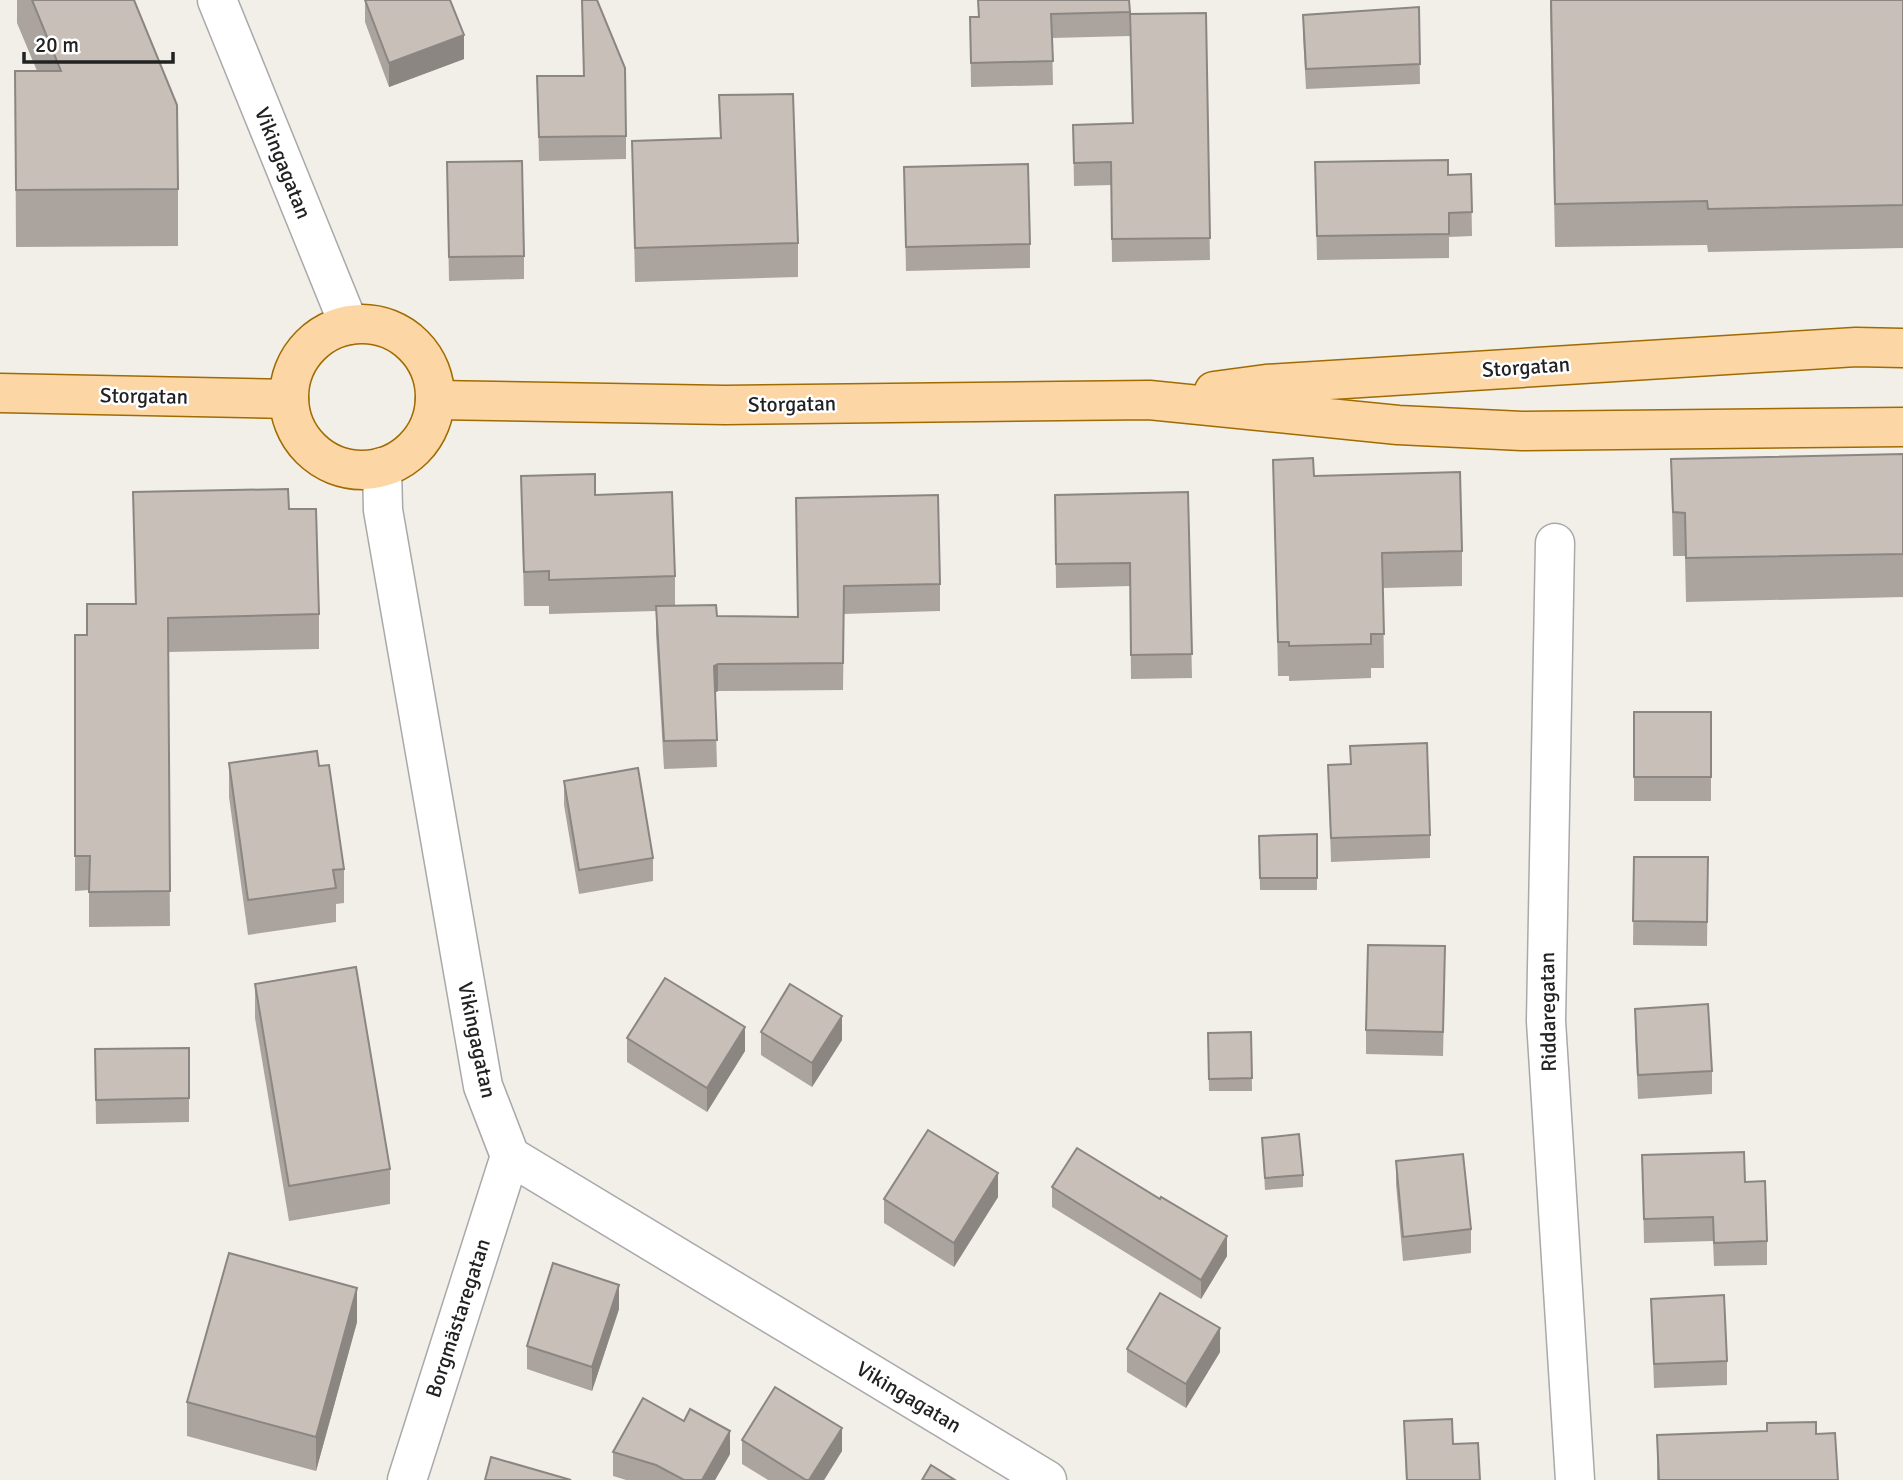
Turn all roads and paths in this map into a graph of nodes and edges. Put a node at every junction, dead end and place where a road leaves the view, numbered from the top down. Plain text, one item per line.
1 (217, 0) edge
2 (349, 325) junction
3 (1903, 348) edge
4 (0, 393) edge
5 (289, 399) junction
6 (435, 400) junction
7 (1149, 400) junction
8 (1903, 427) edge
9 (382, 467) junction
10 (1555, 543) dead end
11 (510, 1156) junction
12 (407, 1480) edge
13 (1047, 1480) edge
14 (1576, 1480) edge

1 - 2 street, Vikingagatan
2 - 5 main road
2 - 6 main road
3 - 7 main road, Storgatan
4 - 5 main road, Storgatan
5 - 9 main road
6 - 7 main road, Storgatan
6 - 9 main road
7 - 8 main road, Storgatan
9 - 11 street, Vikingagatan
10 - 14 street, Riddaregatan
11 - 12 street, Borgmästaregatan
11 - 13 street, Vikingagatan

